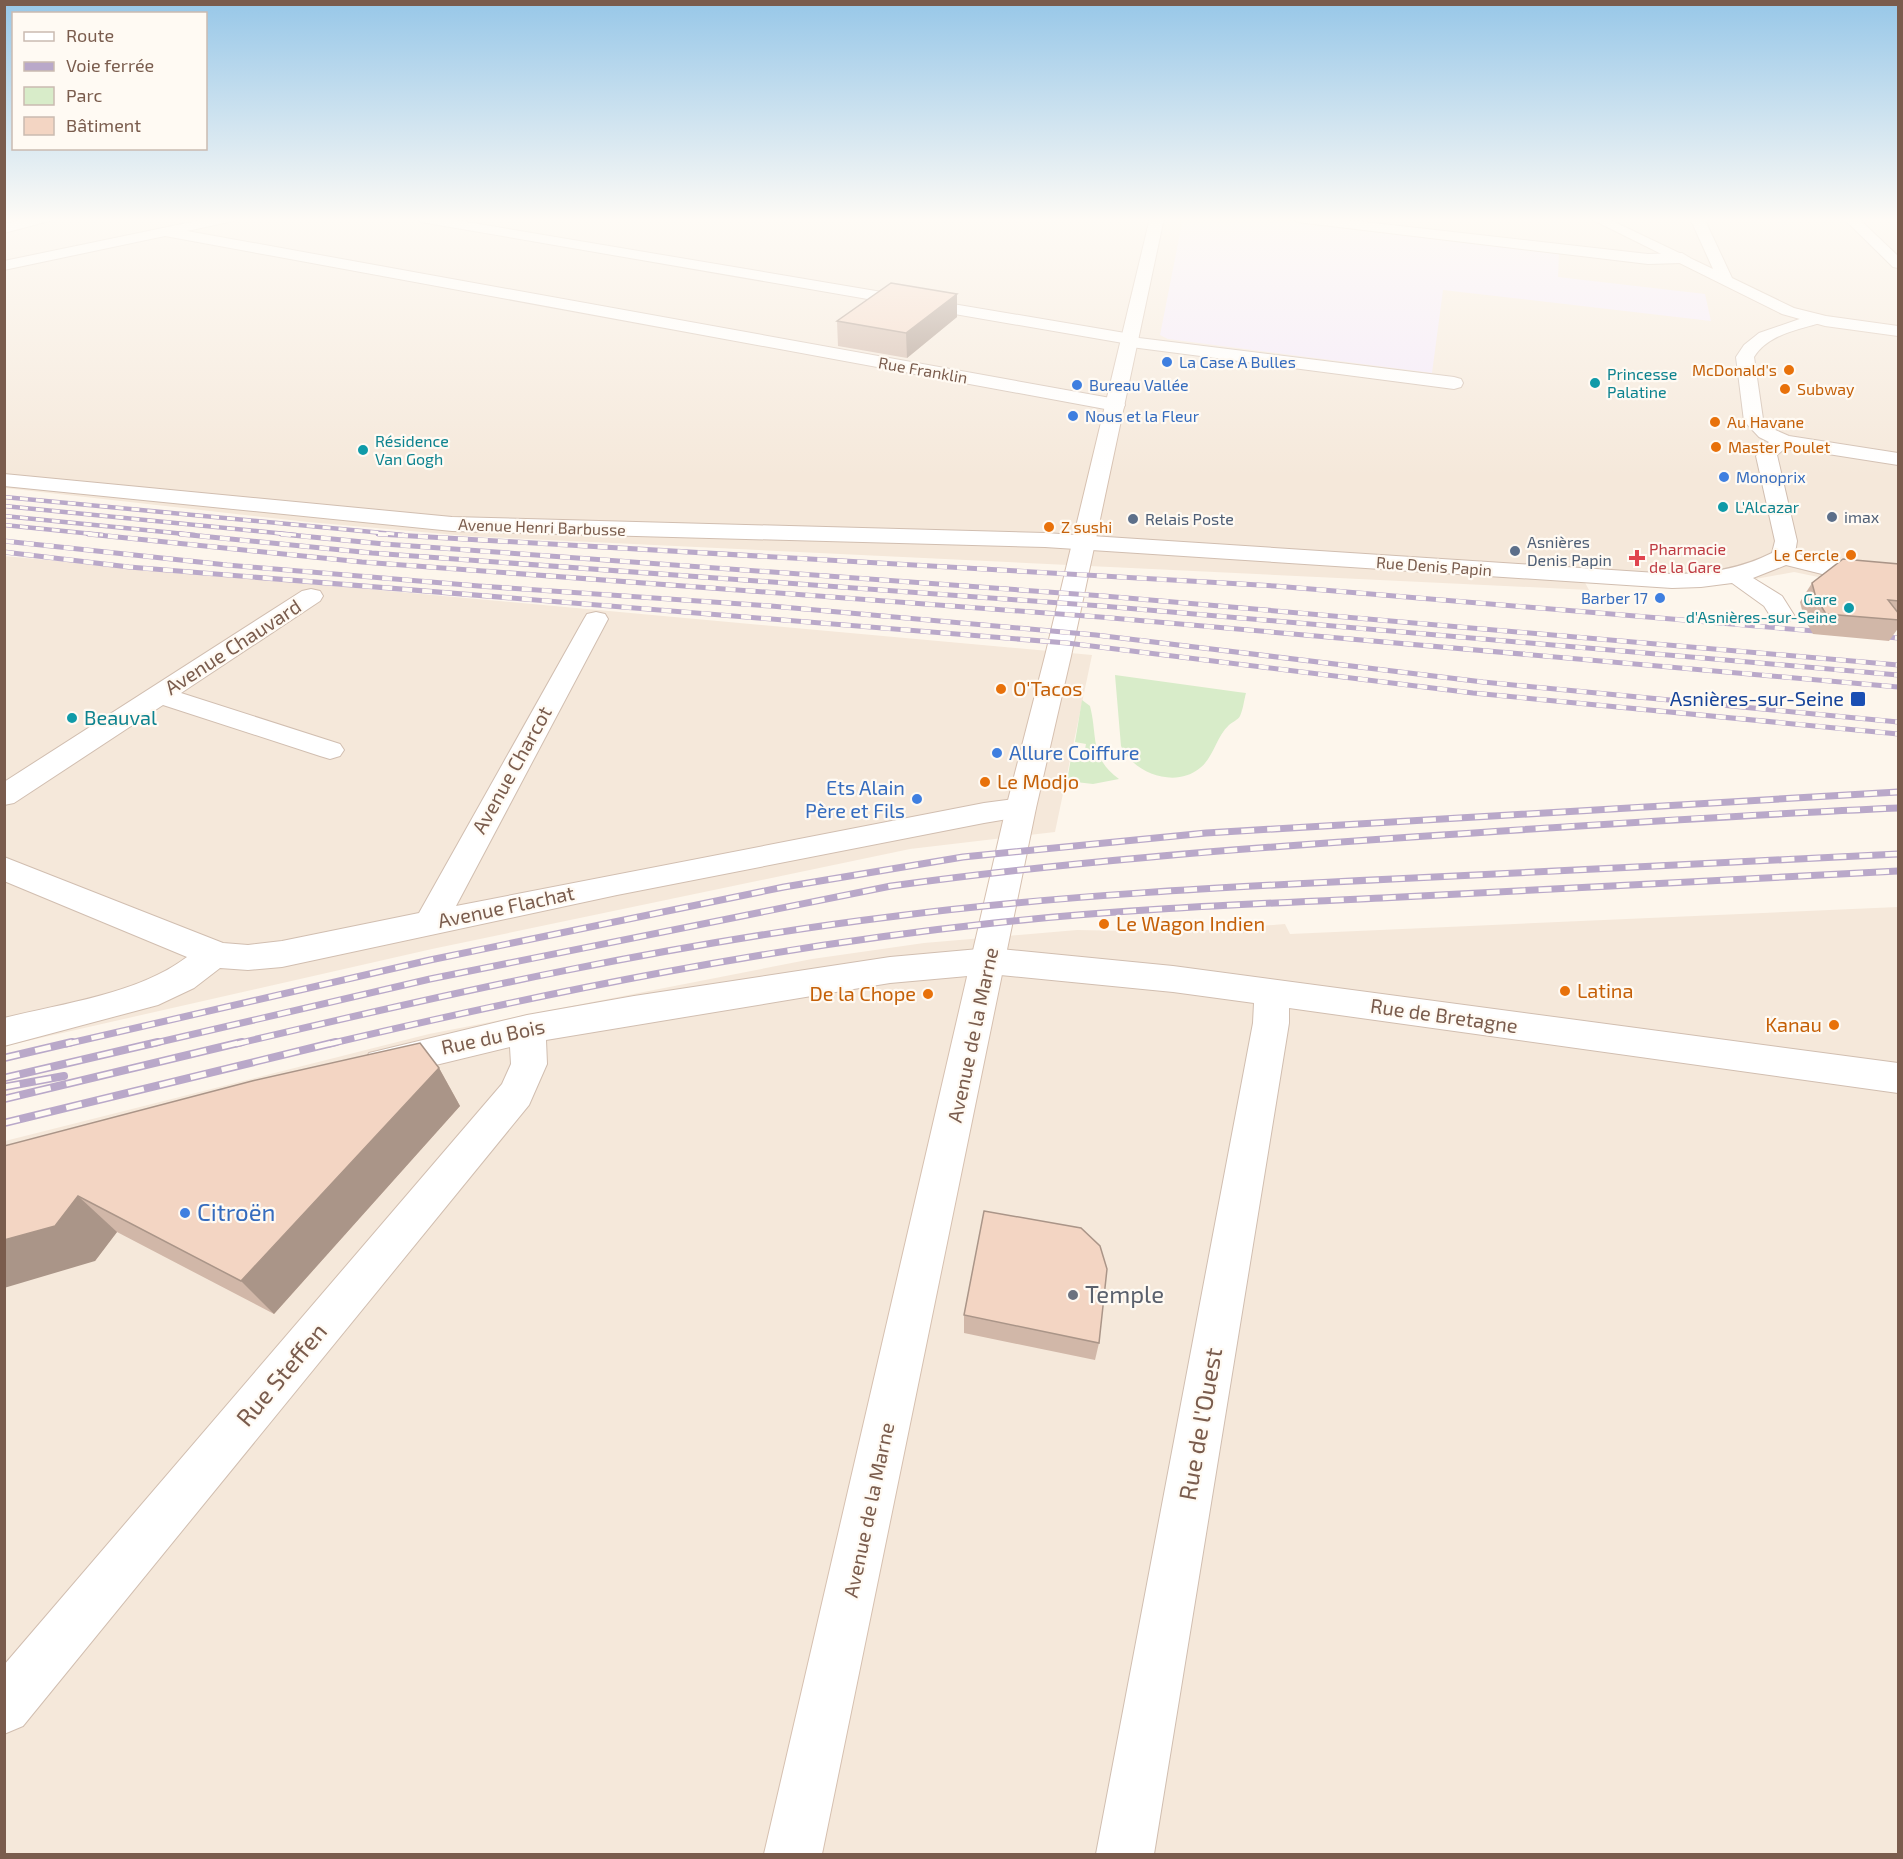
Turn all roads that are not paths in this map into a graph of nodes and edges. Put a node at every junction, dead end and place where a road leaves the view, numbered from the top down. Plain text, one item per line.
1 (567, 305) edge
2 (926, 305) edge
3 (1139, 305) edge
4 (1776, 305) edge
5 (1814, 319) junction
6 (1899, 331) edge
7 (1131, 340) junction
8 (1454, 383) dead end
9 (1116, 405) junction
10 (1796, 443) junction
11 (1899, 459) edge
12 (4, 480) edge
13 (1082, 543) junction
14 (1783, 557) junction
15 (1899, 574) edge
16 (1742, 581) dead end
17 (310, 596) dead end
18 (1782, 615) dead end
19 (596, 619) dead end
20 (160, 694) junction
21 (330, 750) dead end
22 (4, 796) edge
23 (1021, 808) junction
24 (4, 868) edge
25 (430, 923) junction
26 (214, 954) junction
27 (990, 961) junction
28 (1272, 992) junction
29 (527, 1029) junction
30 (4, 1032) edge
31 (354, 1070) edge
32 (1899, 1078) edge
33 (4, 1707) edge
34 (793, 1854) edge
35 (1125, 1854) edge

1 - 9 street, Rue Franklin
2 - 7 street
3 - 7 street, Avenue de la Marne
4 - 5 street
5 - 6 street
5 - 10 street
7 - 8 street
7 - 9 street, Avenue de la Marne
9 - 13 street, Avenue de la Marne
10 - 11 street
10 - 14 street
12 - 13 street, Avenue Henri Barbusse
13 - 14 street, Rue Denis Papin
13 - 23 street, Avenue de la Marne
14 - 15 street
16 - 18 street
17 - 20 street, Avenue Chauvard
19 - 25 street, Avenue Charcot
20 - 21 street
20 - 22 street, Avenue Chauvard
23 - 25 street, Avenue Flachat
23 - 27 street, Avenue de la Marne
24 - 26 street, Avenue Flachat
25 - 26 street, Avenue Flachat
26 - 30 street
27 - 28 street, Rue de Bretagne
27 - 29 street, Rue du Bois
27 - 34 street, Avenue de la Marne
28 - 32 street, Rue de Bretagne
28 - 35 street, Rue de l'Ouest
29 - 31 street, Rue du Bois
29 - 33 street, Rue Steffen

